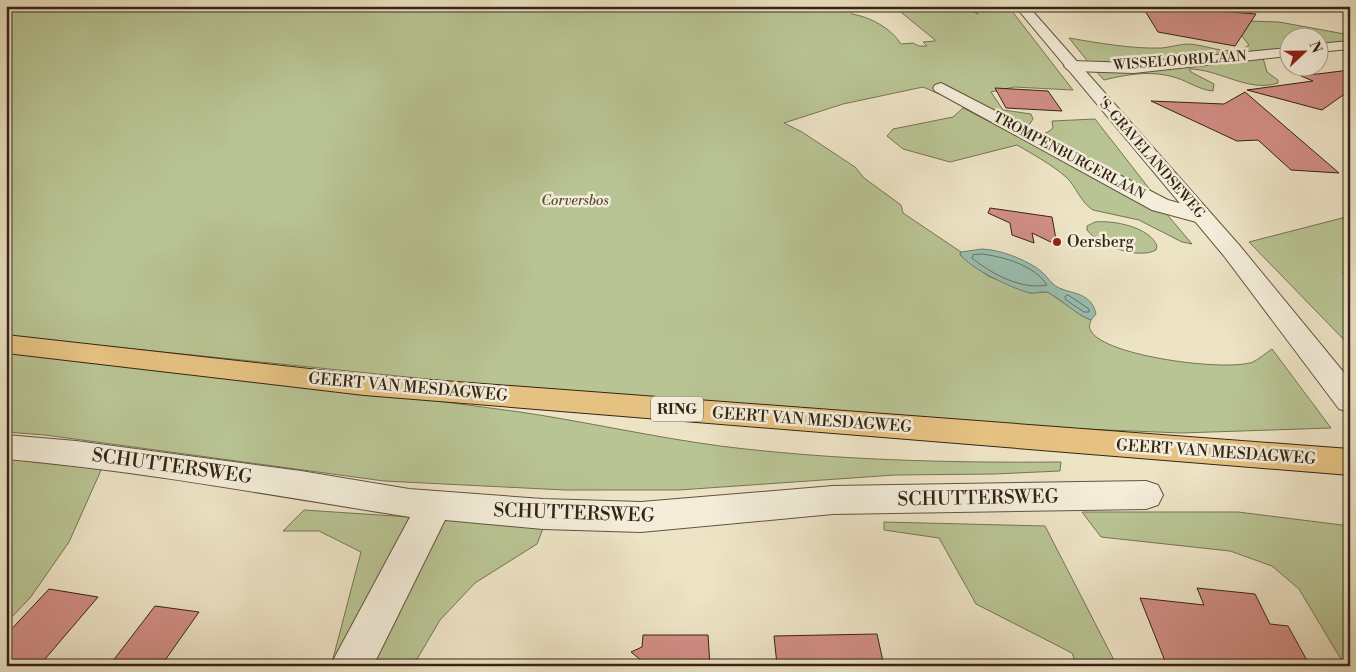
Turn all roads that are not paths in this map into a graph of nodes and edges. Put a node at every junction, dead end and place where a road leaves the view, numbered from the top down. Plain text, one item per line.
1 (1021, 6) edge
2 (1350, 45) edge
3 (1328, 47) edge
4 (1278, 53) edge
5 (1072, 66) junction
6 (941, 88) dead end
7 (1200, 216) junction
8 (1280, 311) junction
9 (6, 344) edge
10 (1350, 370) edge
11 (1350, 401) edge
12 (6, 447) edge
13 (1350, 462) edge
14 (1146, 495) dead end
15 (434, 506) junction
16 (351, 666) edge

1 - 5 street, 'S-GRAVELANDSEWEG
2 - 3 street
4 - 5 street, WISSELOORDLAAN
5 - 7 street, 'S-GRAVELANDSEWEG
6 - 7 street, TROMPENBURGERLAAN
7 - 8 street, 'S-GRAVELANDSEWEG
8 - 10 street, 'S-GRAVELANDSEWEG
8 - 11 street, 'S-GRAVELANDSEWEG
9 - 13 main road, GEERT VAN MESDAGWEG / RING
12 - 15 street, SCHUTTERSWEG
14 - 15 street, SCHUTTERSWEG
15 - 16 street

